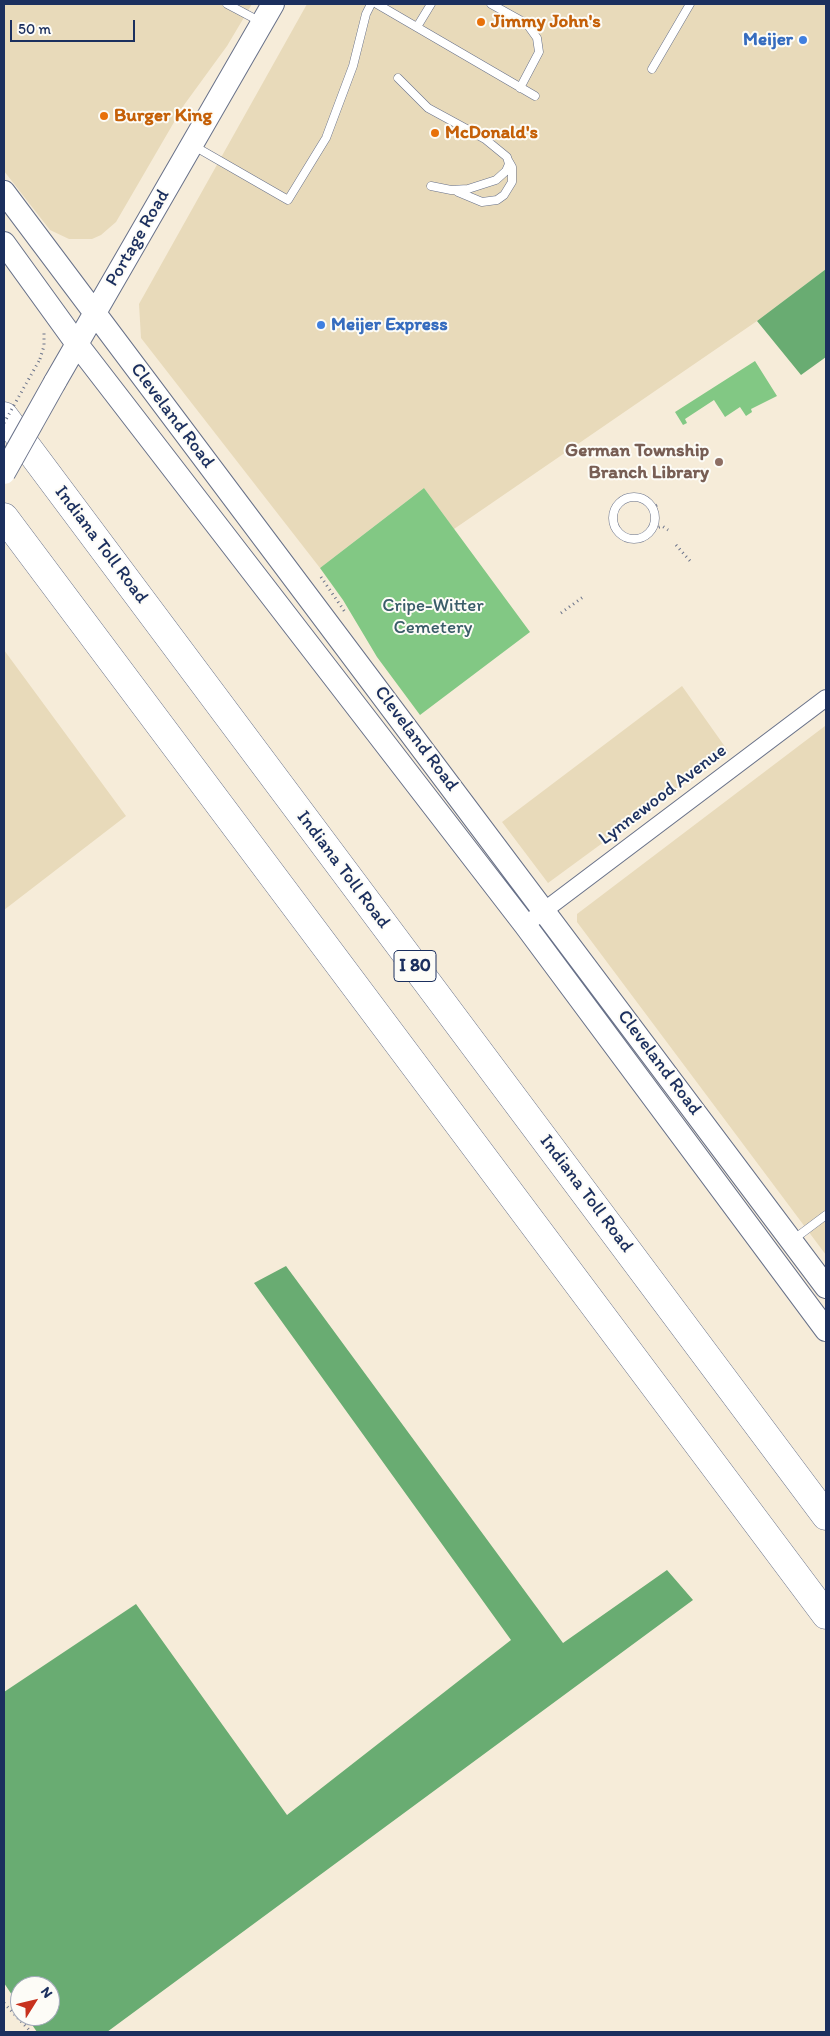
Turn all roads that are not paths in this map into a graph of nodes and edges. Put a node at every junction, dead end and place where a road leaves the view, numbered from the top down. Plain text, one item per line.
1 (227, 4) edge
2 (372, 4) edge
3 (377, 4) edge
4 (431, 4) edge
5 (490, 4) edge
6 (690, 4) edge
7 (268, 13) edge
8 (417, 27) junction
9 (652, 69) dead end
10 (398, 78) dead end
11 (520, 88) junction
12 (535, 96) dead end
13 (192, 145) junction
14 (507, 158) junction
15 (431, 186) dead end
16 (451, 190) junction
17 (4, 192) edge
18 (4, 244) edge
19 (94, 314) junction
20 (78, 344) junction
21 (4, 416) edge
22 (4, 473) edge
23 (4, 517) edge
24 (654, 529) joint
25 (826, 698) edge
26 (544, 910) junction
27 (525, 925) junction
28 (826, 1215) edge
29 (791, 1241) junction
30 (826, 1287) edge
31 (826, 1330) edge
32 (826, 1516) edge
33 (826, 1615) edge

1 - 7 lane
2 - 13 lane
3 - 8 lane
4 - 8 lane
5 - 11 lane
6 - 9 lane
7 - 13 main road, Portage Road
8 - 11 lane
10 - 14 lane
11 - 12 lane
13 - 19 main road, Portage Road
14 - 16 lane
14 - 16 lane
15 - 16 lane
17 - 19 main road, Cleveland Road
18 - 20 main road, Cleveland Road
19 - 20 main road, Portage Road
19 - 26 main road, Cleveland Road
20 - 22 main road, Portage Road, bridge
20 - 27 main road, Cleveland Road
21 - 32 highway, Indiana Toll Road / I 80
23 - 33 highway
24 - 24 lane
25 - 26 street, Lynnewood Avenue
26 - 27 street, Lynnewood Avenue
26 - 29 main road, Cleveland Road
27 - 31 main road, Cleveland Road
28 - 29 lane
29 - 30 main road, Cleveland Road

